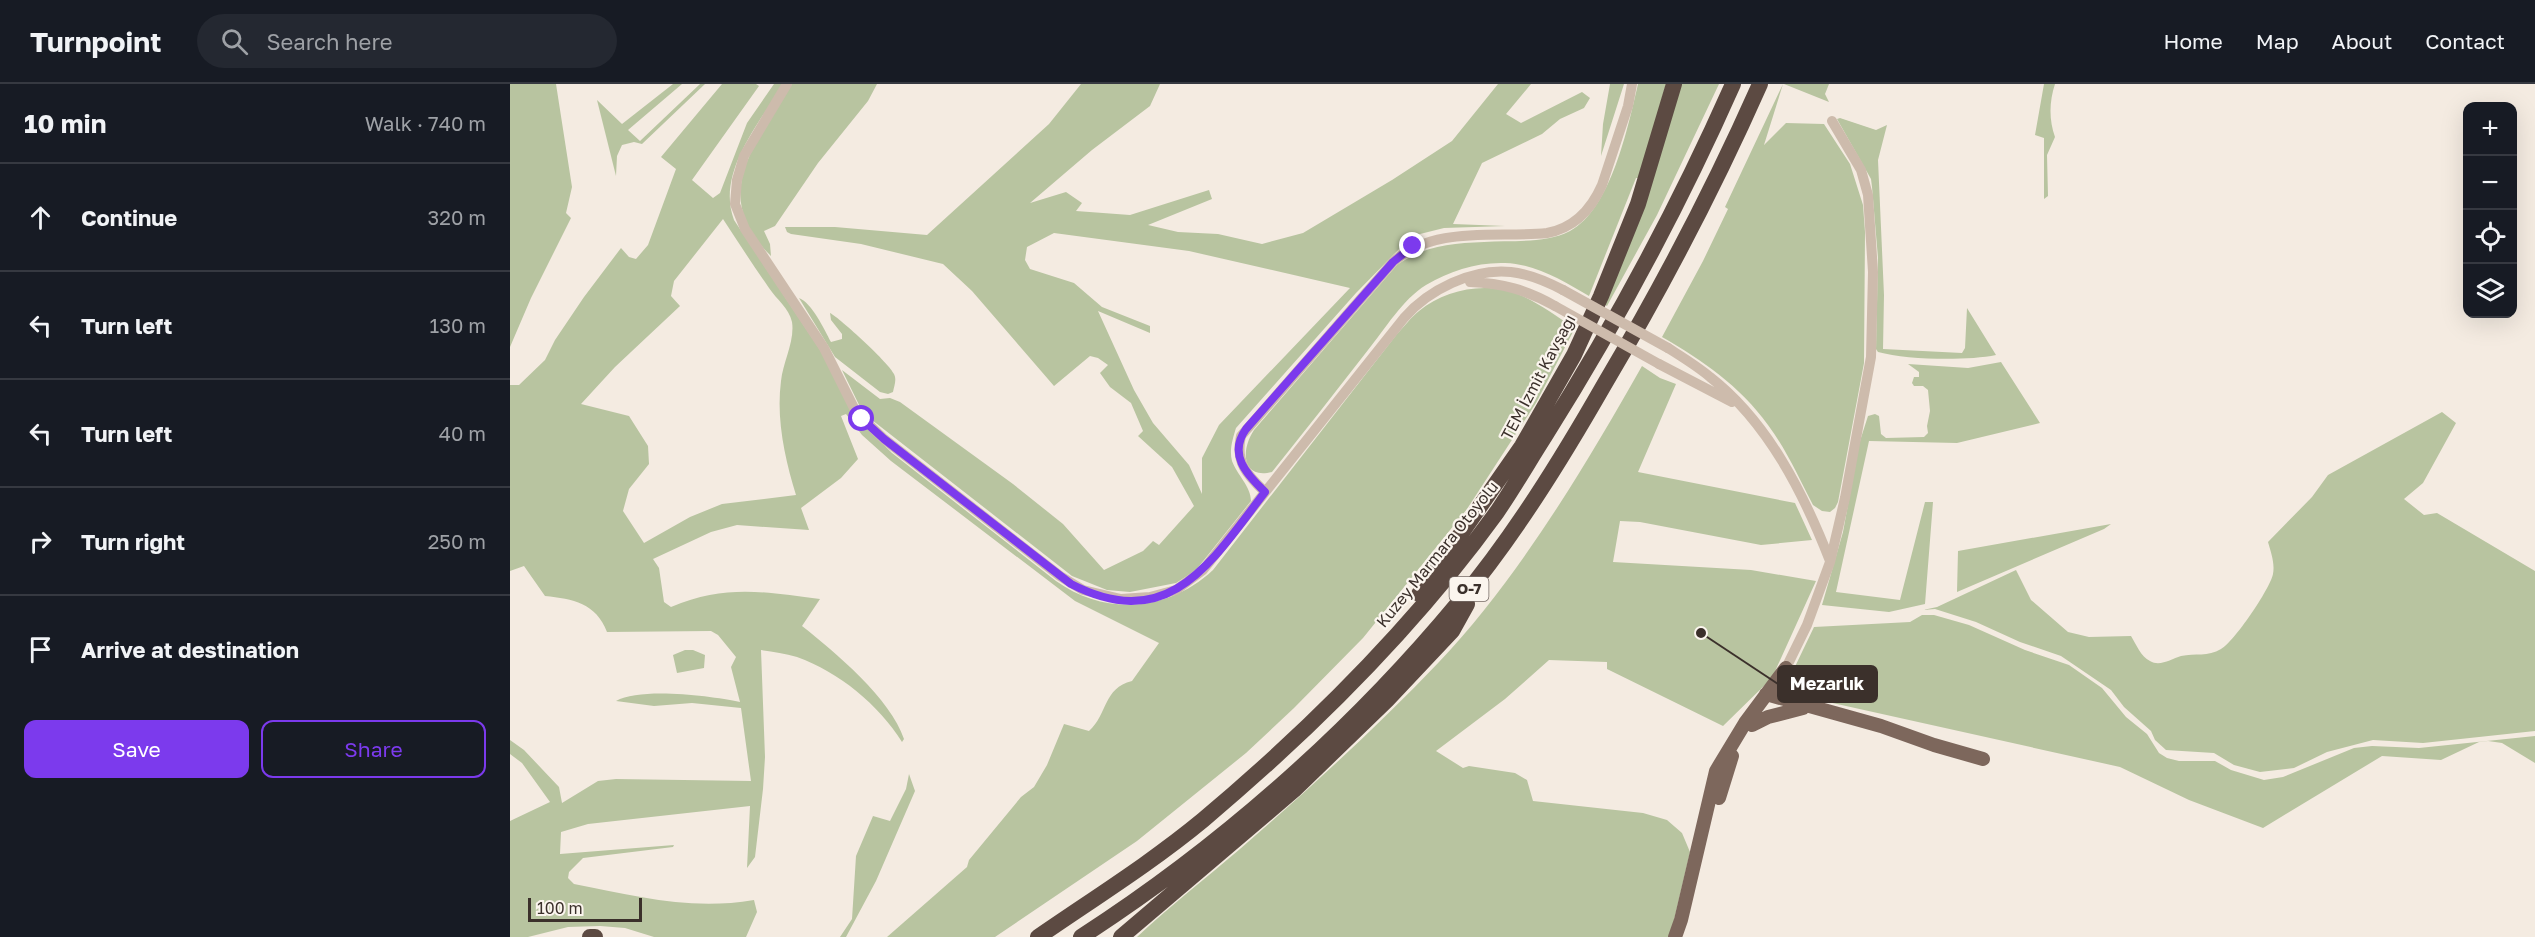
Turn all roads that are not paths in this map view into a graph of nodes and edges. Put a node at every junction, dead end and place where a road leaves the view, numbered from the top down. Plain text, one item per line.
1 (788, 84) edge
2 (1632, 84) edge
3 (1674, 84) edge
4 (1733, 84) edge
5 (1761, 84) edge
6 (1832, 122) dead end
7 (1455, 282) junction
8 (1740, 407) junction
9 (1265, 492) junction
10 (1501, 547) junction
11 (1830, 561) junction
12 (1376, 657) junction
13 (1786, 668) junction
14 (1771, 695) junction
15 (1812, 708) junction
16 (1752, 725) junction
17 (1983, 759) dead end
18 (590, 937) edge
19 (595, 937) edge
20 (1038, 937) edge
21 (1081, 937) edge
22 (1120, 937) edge
23 (1675, 937) edge
24 (1684, 937) edge

1 - 9 street
2 - 9 street
3 - 12 highway, TEM İzmit Kavşağı / O-7
4 - 12 highway, Kuzey Marmara Otoyolu / O-7
5 - 10 highway, O-7
6 - 11 street
7 - 8 street, bridge
7 - 8 street, bridge
7 - 9 street
8 - 11 street
10 - 21 highway, O-7
10 - 22 highway
11 - 13 street
12 - 20 highway, Kuzey Marmara Otoyolu / O-7
13 - 14 main road
13 - 15 main road
14 - 15 main road
14 - 16 main road
14 - 23 main road
15 - 16 main road
15 - 17 main road
16 - 24 main road
18 - 19 highway

